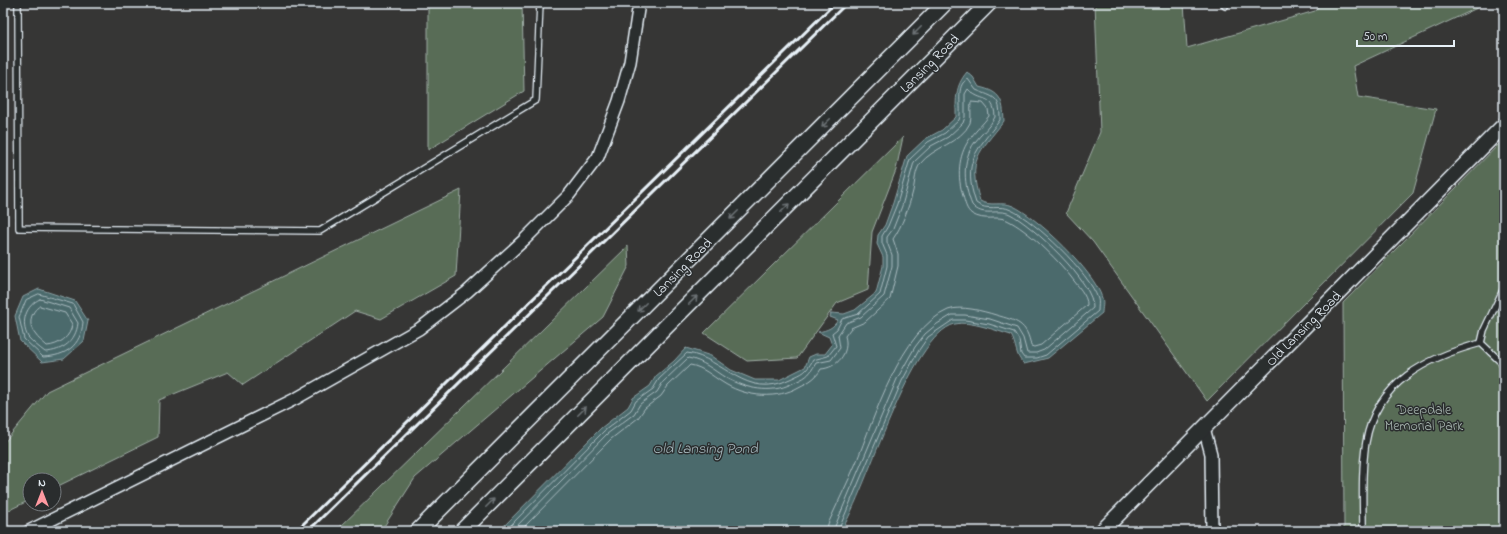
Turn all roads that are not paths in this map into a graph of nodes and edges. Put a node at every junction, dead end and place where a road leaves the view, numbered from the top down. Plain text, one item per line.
1 (18, 3) edge
2 (540, 3) edge
3 (639, 3) edge
4 (945, 3) edge
5 (989, 3) edge
6 (1504, 125) edge
7 (1504, 288) edge
8 (1481, 343) junction
9 (1504, 364) edge
10 (1204, 428) junction
11 (29, 531) edge
12 (418, 531) edge
13 (462, 531) edge
14 (1102, 531) edge
15 (1212, 531) edge
16 (1363, 531) edge

1 - 2 lane
3 - 11 street
4 -> 12 main road, Lansing Road
13 -> 5 main road, Lansing Road
6 - 10 street, Old Lansing Road
7 - 8 lane
8 - 9 lane
8 - 16 lane
10 - 14 street, Old Lansing Road
10 - 15 street

